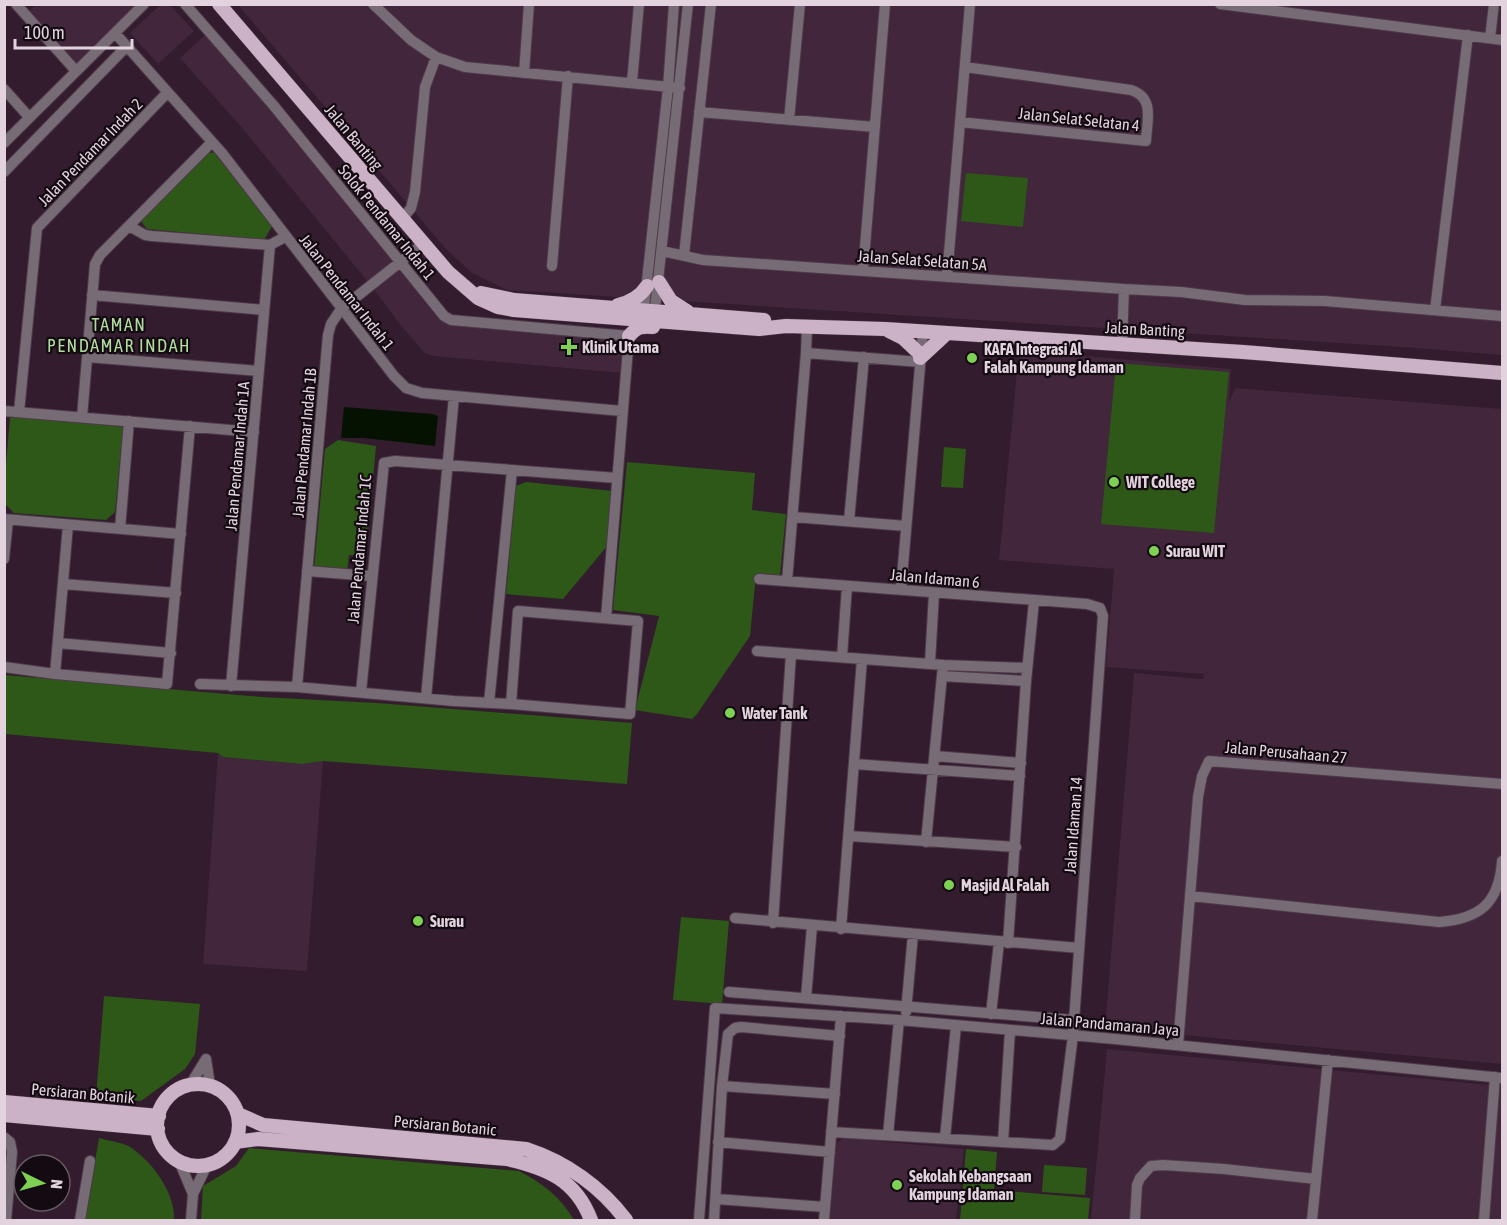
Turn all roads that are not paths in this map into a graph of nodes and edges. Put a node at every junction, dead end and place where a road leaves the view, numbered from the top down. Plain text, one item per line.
1 (16, 4) edge
2 (144, 4) edge
3 (185, 4) edge
4 (219, 4) edge
5 (373, 4) edge
6 (529, 4) edge
7 (639, 4) edge
8 (674, 4) edge
9 (688, 4) edge
10 (711, 4) edge
11 (800, 4) edge
12 (885, 4) edge
13 (970, 4) edge
14 (1220, 4) edge
15 (1494, 4) edge
16 (115, 33) junction
17 (1468, 35) junction
18 (1490, 38) junction
19 (1503, 40) edge
20 (126, 47) junction
21 (436, 57) junction
22 (965, 68) junction
23 (76, 71) junction
24 (524, 72) junction
25 (568, 76) junction
26 (632, 82) junction
27 (668, 87) junction
28 (680, 88) junction
29 (4, 89) edge
30 (167, 93) junction
31 (699, 112) junction
32 (29, 117) junction
33 (789, 120) junction
34 (960, 122) junction
35 (875, 127) junction
36 (212, 142) junction
37 (4, 143) edge
38 (4, 172) edge
39 (402, 219) junction
40 (129, 226) junction
41 (285, 237) junction
42 (423, 244) junction
43 (270, 245) junction
44 (662, 251) junction
45 (684, 255) junction
46 (399, 262) junction
47 (552, 266) dead end
48 (863, 272) junction
49 (947, 277) junction
50 (653, 284) junction
51 (467, 288) junction
52 (1124, 290) junction
53 (93, 295) junction
54 (608, 308) junction
55 (340, 309) junction
56 (264, 310) junction
57 (1435, 310) junction
58 (649, 315) junction
59 (1503, 316) edge
60 (690, 319) junction
61 (807, 327) junction
62 (885, 329) junction
63 (923, 331) junction
64 (946, 333) junction
65 (629, 336) junction
66 (1122, 345) junction
67 (806, 353) junction
68 (87, 357) junction
69 (864, 357) junction
70 (920, 358) junction
71 (259, 371) junction
72 (1503, 373) edge
73 (454, 396) junction
74 (4, 411) edge
75 (622, 411) junction
76 (19, 412) junction
77 (82, 417) junction
78 (129, 422) junction
79 (190, 426) junction
80 (254, 432) junction
81 (449, 465) junction
82 (512, 470) junction
83 (617, 478) junction
84 (794, 517) junction
85 (6, 519) edge
86 (849, 521) junction
87 (68, 525) junction
88 (906, 526) junction
89 (120, 529) junction
90 (181, 534) junction
91 (4, 559) edge
92 (307, 571) junction
93 (371, 576) junction
94 (759, 579) dead end
95 (787, 581) junction
96 (63, 584) junction
97 (847, 586) junction
98 (901, 589) junction
99 (176, 593) junction
100 (934, 593) junction
101 (1034, 600) junction
102 (1103, 616) joint
103 (606, 618) junction
104 (58, 643) junction
105 (758, 651) dead end
106 (171, 653) junction
107 (791, 654) junction
108 (842, 657) junction
109 (862, 659) junction
110 (930, 663) junction
111 (4, 667) edge
112 (1027, 668) junction
113 (943, 670) junction
114 (55, 674) junction
115 (1026, 681) junction
116 (200, 684) dead end
117 (231, 686) junction
118 (297, 687) junction
119 (361, 692) junction
120 (426, 698) junction
121 (489, 703) junction
122 (511, 704) junction
123 (934, 756) junction
124 (1021, 763) junction
125 (854, 764) junction
126 (933, 770) junction
127 (1020, 776) junction
128 (1503, 784) edge
129 (849, 836) junction
130 (926, 842) junction
131 (1016, 847) junction
132 (1503, 861) edge
133 (1190, 897) junction
134 (735, 918) dead end
135 (772, 923) junction
136 (812, 926) junction
137 (841, 929) junction
138 (913, 934) junction
139 (1003, 942) junction
140 (1079, 948) junction
141 (729, 992) dead end
142 (806, 998) junction
143 (907, 1006) junction
144 (991, 1014) junction
145 (841, 1016) junction
146 (902, 1020) junction
147 (1073, 1020) junction
148 (956, 1026) junction
149 (1010, 1030) junction
150 (1073, 1035) junction
151 (840, 1036) junction
152 (1178, 1045) junction
153 (1328, 1060) junction
154 (1499, 1077) edge
155 (190, 1085) junction
156 (210, 1086) junction
157 (722, 1086) junction
158 (835, 1094) junction
159 (4, 1102) edge
160 (238, 1114) junction
161 (4, 1115) edge
162 (158, 1123) junction
163 (831, 1132) junction
164 (888, 1135) junction
165 (4, 1137) edge
166 (945, 1138) junction
167 (236, 1142) junction
168 (718, 1142) junction
169 (1003, 1142) junction
170 (830, 1152) junction
171 (90, 1161) dead end
172 (180, 1161) junction
173 (207, 1165) junction
174 (1316, 1179) junction
175 (193, 1194) junction
176 (716, 1199) junction
177 (825, 1207) junction
178 (6, 1221) edge
179 (80, 1221) edge
180 (191, 1221) edge
181 (591, 1221) edge
182 (626, 1221) edge
183 (699, 1221) edge
184 (714, 1221) edge
185 (824, 1221) edge
186 (1134, 1221) edge
187 (1312, 1221) edge
188 (1484, 1221) edge

1 - 23 street
2 - 16 street
3 - 46 street, Solok Pendamar Indah 1
4 - 39 main road, Jalan Banting
5 - 21 street
6 - 24 street
7 - 26 street
8 - 27 street
9 - 28 street
10 - 31 street
11 - 33 street
12 - 35 street
13 - 22 street
14 - 17 street
15 - 18 street
16 - 20 street, Jalan Pendamar Indah 1
16 - 23 street
17 - 18 street
17 - 57 street
18 - 19 street
20 - 30 street, Jalan Pendamar Indah 1
20 - 38 street
21 - 24 street
21 - 39 street
22 - 34 street
22 - 34 street, Jalan Selat Selatan 4
23 - 32 street
24 - 25 street
25 - 26 street
25 - 47 street
26 - 27 street
27 - 28 street
27 - 50 street
28 - 44 street
29 - 32 street
30 - 36 street, Jalan Pendamar Indah 1
30 - 76 street, Jalan Pendamar Indah 2
31 - 33 street
31 - 45 street
32 - 37 street
33 - 35 street
34 - 49 street
35 - 48 street
36 - 40 street
36 - 41 street, Jalan Pendamar Indah 1
39 - 42 main road, Jalan Banting
40 - 43 street
40 - 53 street
41 - 43 street
41 - 55 street, Jalan Pendamar Indah 1
42 - 46 street, Jalan Pendamar Indah 1B
42 - 51 main road, Jalan Banting
43 - 56 street, Jalan Pendamar Indah 1A
44 - 45 street, Jalan Selat Selatan 5A
44 - 50 street
45 - 48 street, Jalan Selat Selatan 5A
46 - 55 street, Jalan Pendamar Indah 1B
46 - 65 street, Solok Pendamar Indah 1
48 - 49 street, Jalan Selat Selatan 5A
49 - 52 street, Jalan Selat Selatan 5A
50 - 54 main road
50 - 58 street
50 - 60 main road
51 - 54 main road, Jalan Banting
51 - 58 main road, Jalan Banting
52 - 57 street, Jalan Selat Selatan 5A
52 - 66 street
53 - 56 street
53 - 68 street
54 - 58 main road, Jalan Banting
55 - 73 street, Jalan Pendamar Indah 1
55 - 92 street, Jalan Pendamar Indah 1B
56 - 71 street, Jalan Pendamar Indah 1A
57 - 59 street, Jalan Selat Selatan 5A
58 - 60 main road, Jalan Banting
60 - 61 main road, Jalan Banting
60 - 65 main road
61 - 62 main road, Jalan Banting
61 - 67 street
62 - 63 main road, Jalan Banting
62 - 70 main road
63 - 64 main road, Jalan Banting
63 - 70 street
64 - 66 main road, Jalan Banting
64 - 70 main road
65 - 75 street
66 - 72 main road, Jalan Banting
67 - 69 street
67 - 84 street
68 - 71 street
68 - 77 street
69 - 70 street
69 - 86 street
70 - 88 street
71 - 80 street, Jalan Pendamar Indah 1A
73 - 75 street, Jalan Pendamar Indah 1
73 - 81 street
74 - 76 street
75 - 83 street
76 - 77 street
77 - 78 street
78 - 79 street
78 - 89 street
79 - 80 street
79 - 90 street
80 - 117 street, Jalan Pendamar Indah 1A
81 - 82 street, Jalan Pendamar Indah 1C
81 - 93 street, Jalan Pendamar Indah 1C
81 - 120 street
82 - 83 street, Jalan Pendamar Indah 1C
82 - 121 street
83 - 103 street
84 - 86 street
84 - 95 street
85 - 87 street
85 - 91 street
86 - 88 street
87 - 89 street
87 - 96 street
88 - 98 street
89 - 90 street
90 - 99 street
92 - 93 street
92 - 118 street, Jalan Pendamar Indah 1B
93 - 119 street, Jalan Pendamar Indah 1C
94 - 95 street, Jalan Idaman 6
95 - 97 street, Jalan Idaman 6
96 - 99 street
96 - 104 street
97 - 98 street, Jalan Idaman 6
97 - 108 street
98 - 100 street, Jalan Idaman 6
99 - 106 street
100 - 101 street, Jalan Idaman 6
100 - 110 street
101 - 102 street, Jalan Idaman 6
101 - 112 street
102 - 140 street, Jalan Idaman 14
103 - 122 street
103 - 122 street
104 - 106 street
104 - 114 street
105 - 107 street
106 - 114 street
107 - 108 street
107 - 135 street
108 - 109 street
109 - 110 street
109 - 125 street
110 - 113 street
111 - 114 street
112 - 113 street
112 - 115 street
113 - 115 street
113 - 123 street
115 - 124 street
116 - 117 street
117 - 118 street
118 - 119 street
119 - 120 street
120 - 121 street
121 - 122 street
123 - 124 street
123 - 126 street
124 - 127 street
125 - 126 street
125 - 129 street
126 - 127 street
126 - 130 street
127 - 131 street
128 - 133 street, Jalan Perusahaan 27
129 - 130 street
129 - 137 street
130 - 131 street
131 - 139 street
132 - 133 street
133 - 152 street, Jalan Perusahaan 27
134 - 135 street
135 - 136 street
136 - 137 street
136 - 142 street
137 - 138 street
138 - 139 street
138 - 143 street
139 - 140 street
139 - 144 street
140 - 147 street, Jalan Idaman 14
141 - 142 street, Jalan Pandamaran Jaya
142 - 143 street, Jalan Pandamaran Jaya
143 - 144 street, Jalan Pandamaran Jaya
143 - 146 street
144 - 147 street, Jalan Pandamaran Jaya
145 - 146 street, Jalan Pandamaran Jaya
145 - 151 street
145 - 183 street, Jalan Pandamaran Jaya
146 - 148 street, Jalan Pandamaran Jaya
146 - 164 street
147 - 150 street, Jalan Idaman 14
148 - 149 street, Jalan Pandamaran Jaya
148 - 166 street
149 - 150 street, Jalan Pandamaran Jaya
149 - 169 street
150 - 152 street, Jalan Pandamaran Jaya
150 - 169 street, Jalan Idaman 14
151 - 157 street
151 - 158 street
152 - 153 street, Jalan Pandamaran Jaya
153 - 154 street, Jalan Pandamaran Jaya
153 - 174 street
154 - 188 street
155 - 156 main road
155 - 156 street
155 - 162 main road
156 - 160 main road
157 - 158 street
157 - 168 street
158 - 163 street
159 - 162 main road, Persiaran Botanik
160 - 167 main road
160 - 182 main road, Persiaran Botanic
161 - 162 main road
162 - 172 main road
163 - 164 street, Jalan Idaman 14
163 - 170 street
164 - 166 street, Jalan Idaman 14
165 - 178 street
166 - 169 street, Jalan Idaman 14
167 - 173 main road
167 - 181 main road, Persiaran Botanic
168 - 170 street
168 - 176 street
170 - 177 street
171 - 179 street
172 - 173 main road
172 - 175 street
173 - 175 street
174 - 186 street
174 - 187 street
175 - 180 street
176 - 177 street
176 - 184 street
177 - 185 street

